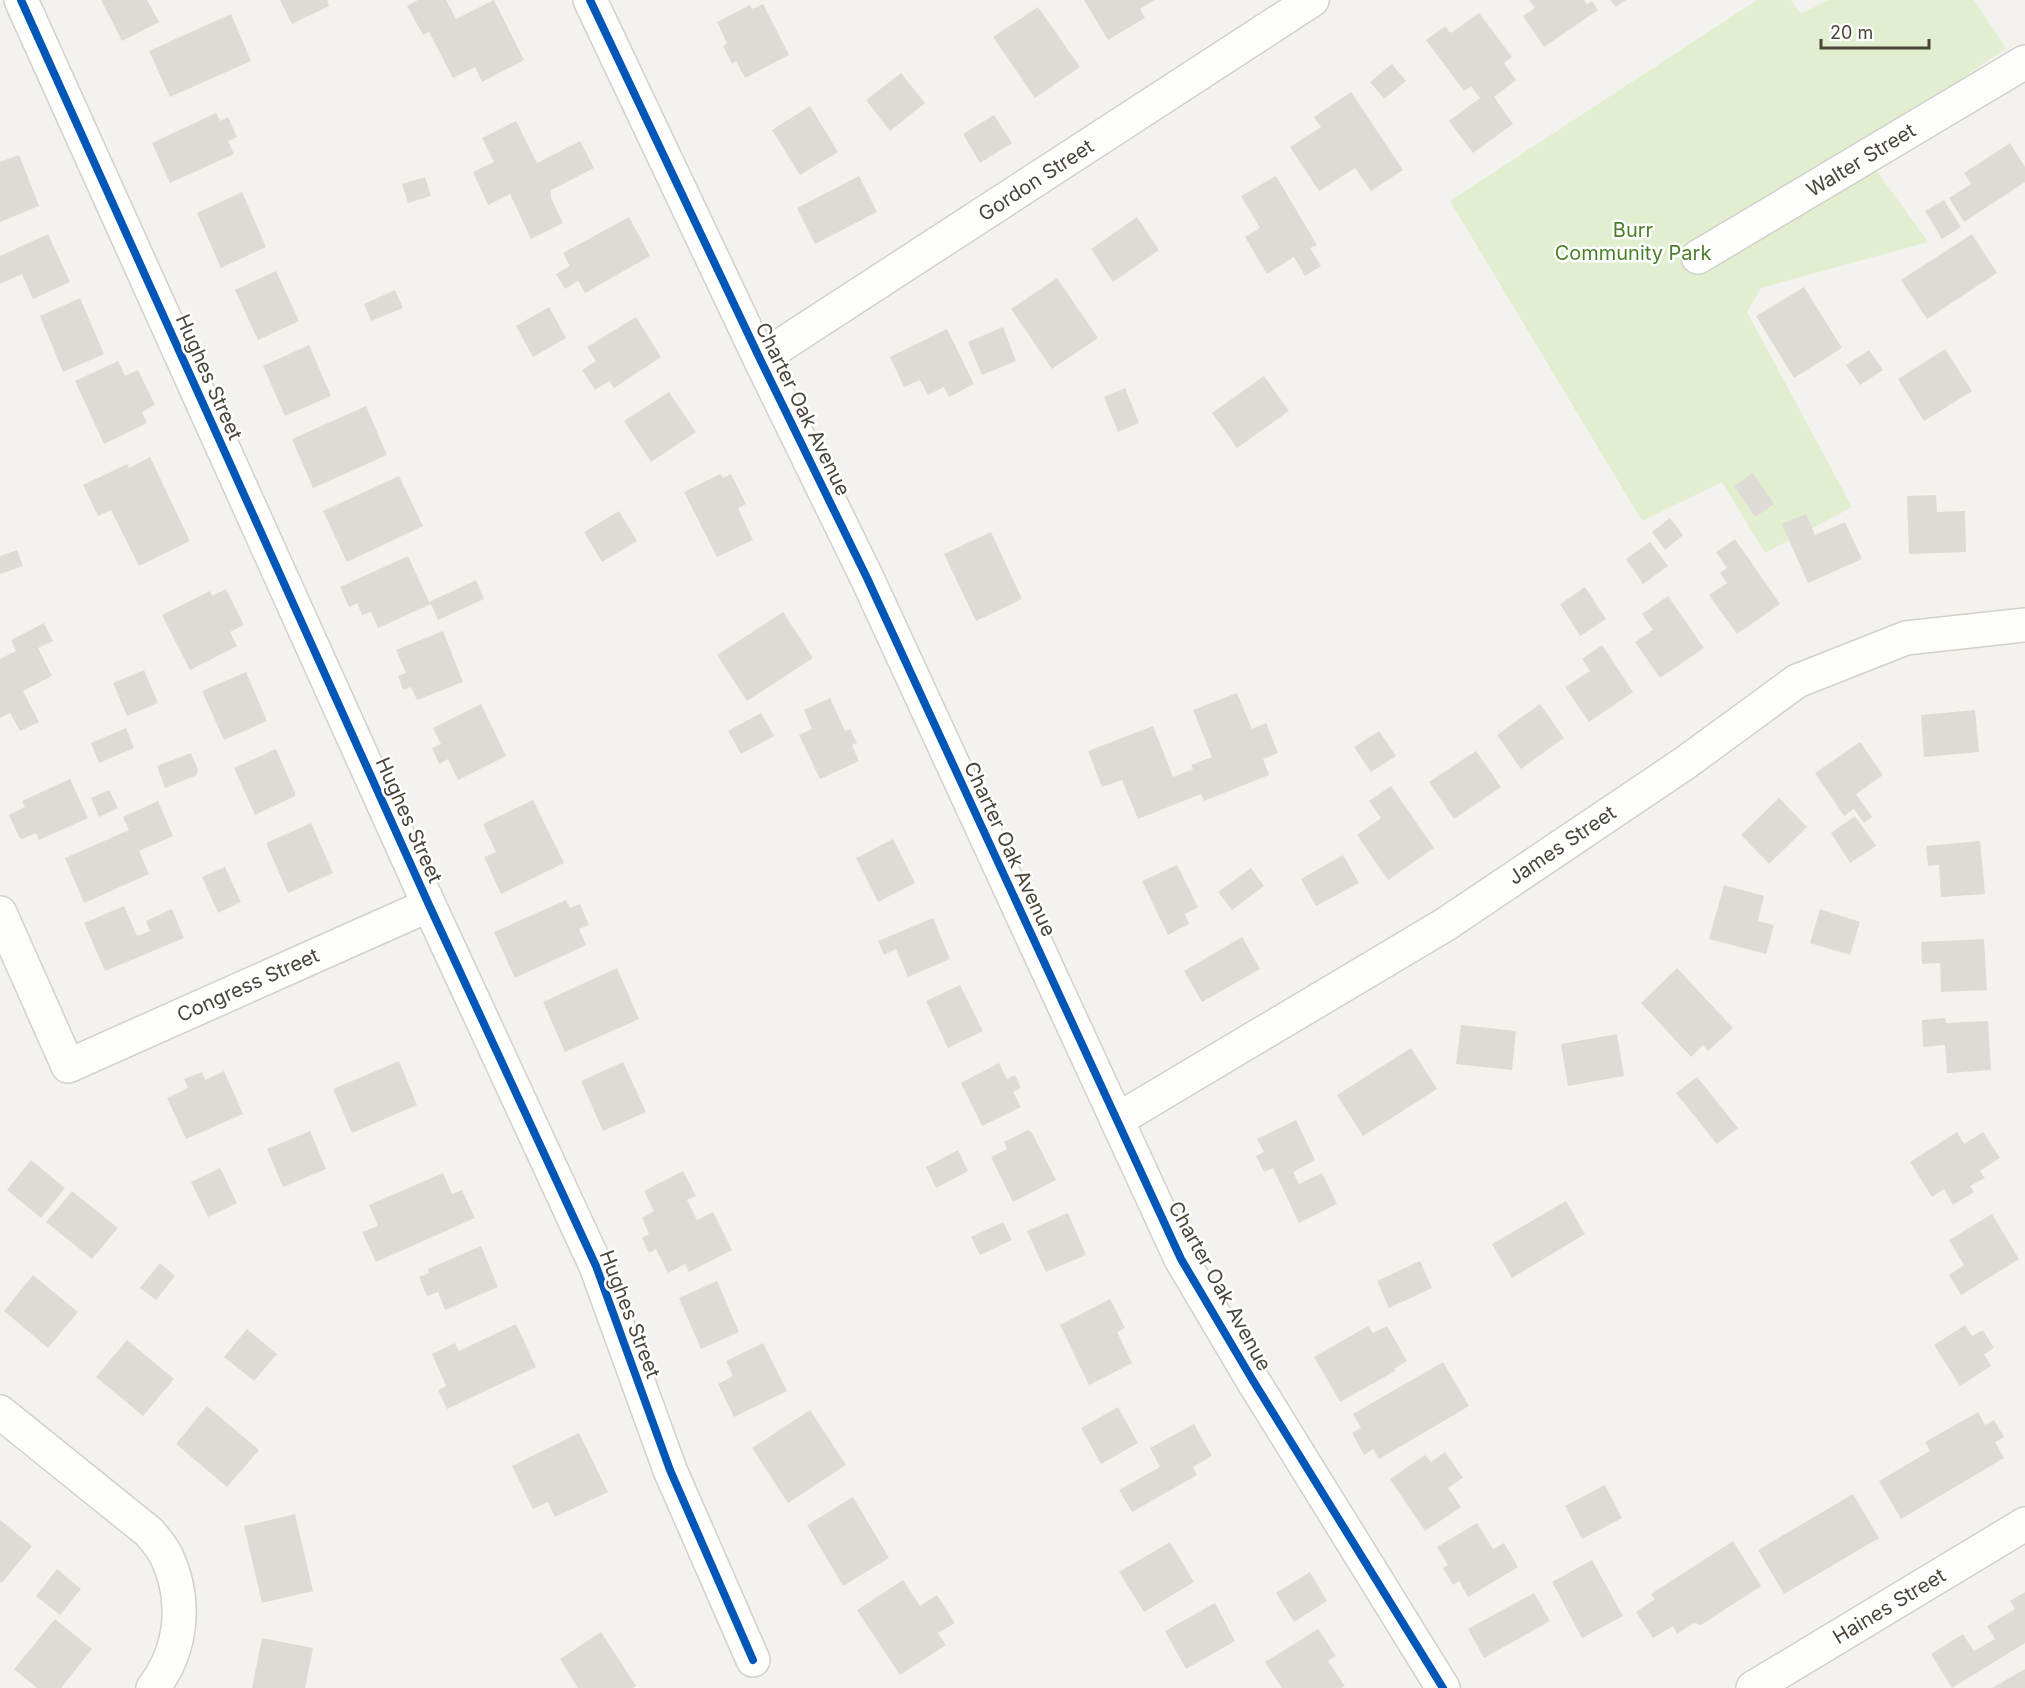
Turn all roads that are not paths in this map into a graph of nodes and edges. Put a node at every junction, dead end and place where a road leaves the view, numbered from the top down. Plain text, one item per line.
1 (21, 0) edge
2 (590, 0) edge
3 (1312, 0) edge
4 (2025, 62) edge
5 (1698, 257) dead end
6 (760, 359) junction
7 (2025, 625) edge
8 (429, 905) junction
9 (0, 913) edge
10 (1117, 1120) junction
11 (0, 1412) edge
12 (2025, 1524) edge
13 (753, 1660) dead end
14 (153, 1688) edge
15 (1443, 1688) edge
16 (1753, 1688) edge

1 - 8 street, Hughes Street
2 - 6 street, Charter Oak Avenue
3 - 6 street, Gordon Street
4 - 5 street, Walter Street
6 - 10 street, Charter Oak Avenue
7 - 10 street, James Street
8 - 9 street, Congress Street
8 - 13 street, Hughes Street
10 - 15 street, Charter Oak Avenue
11 - 14 street
12 - 16 street, Haines Street

